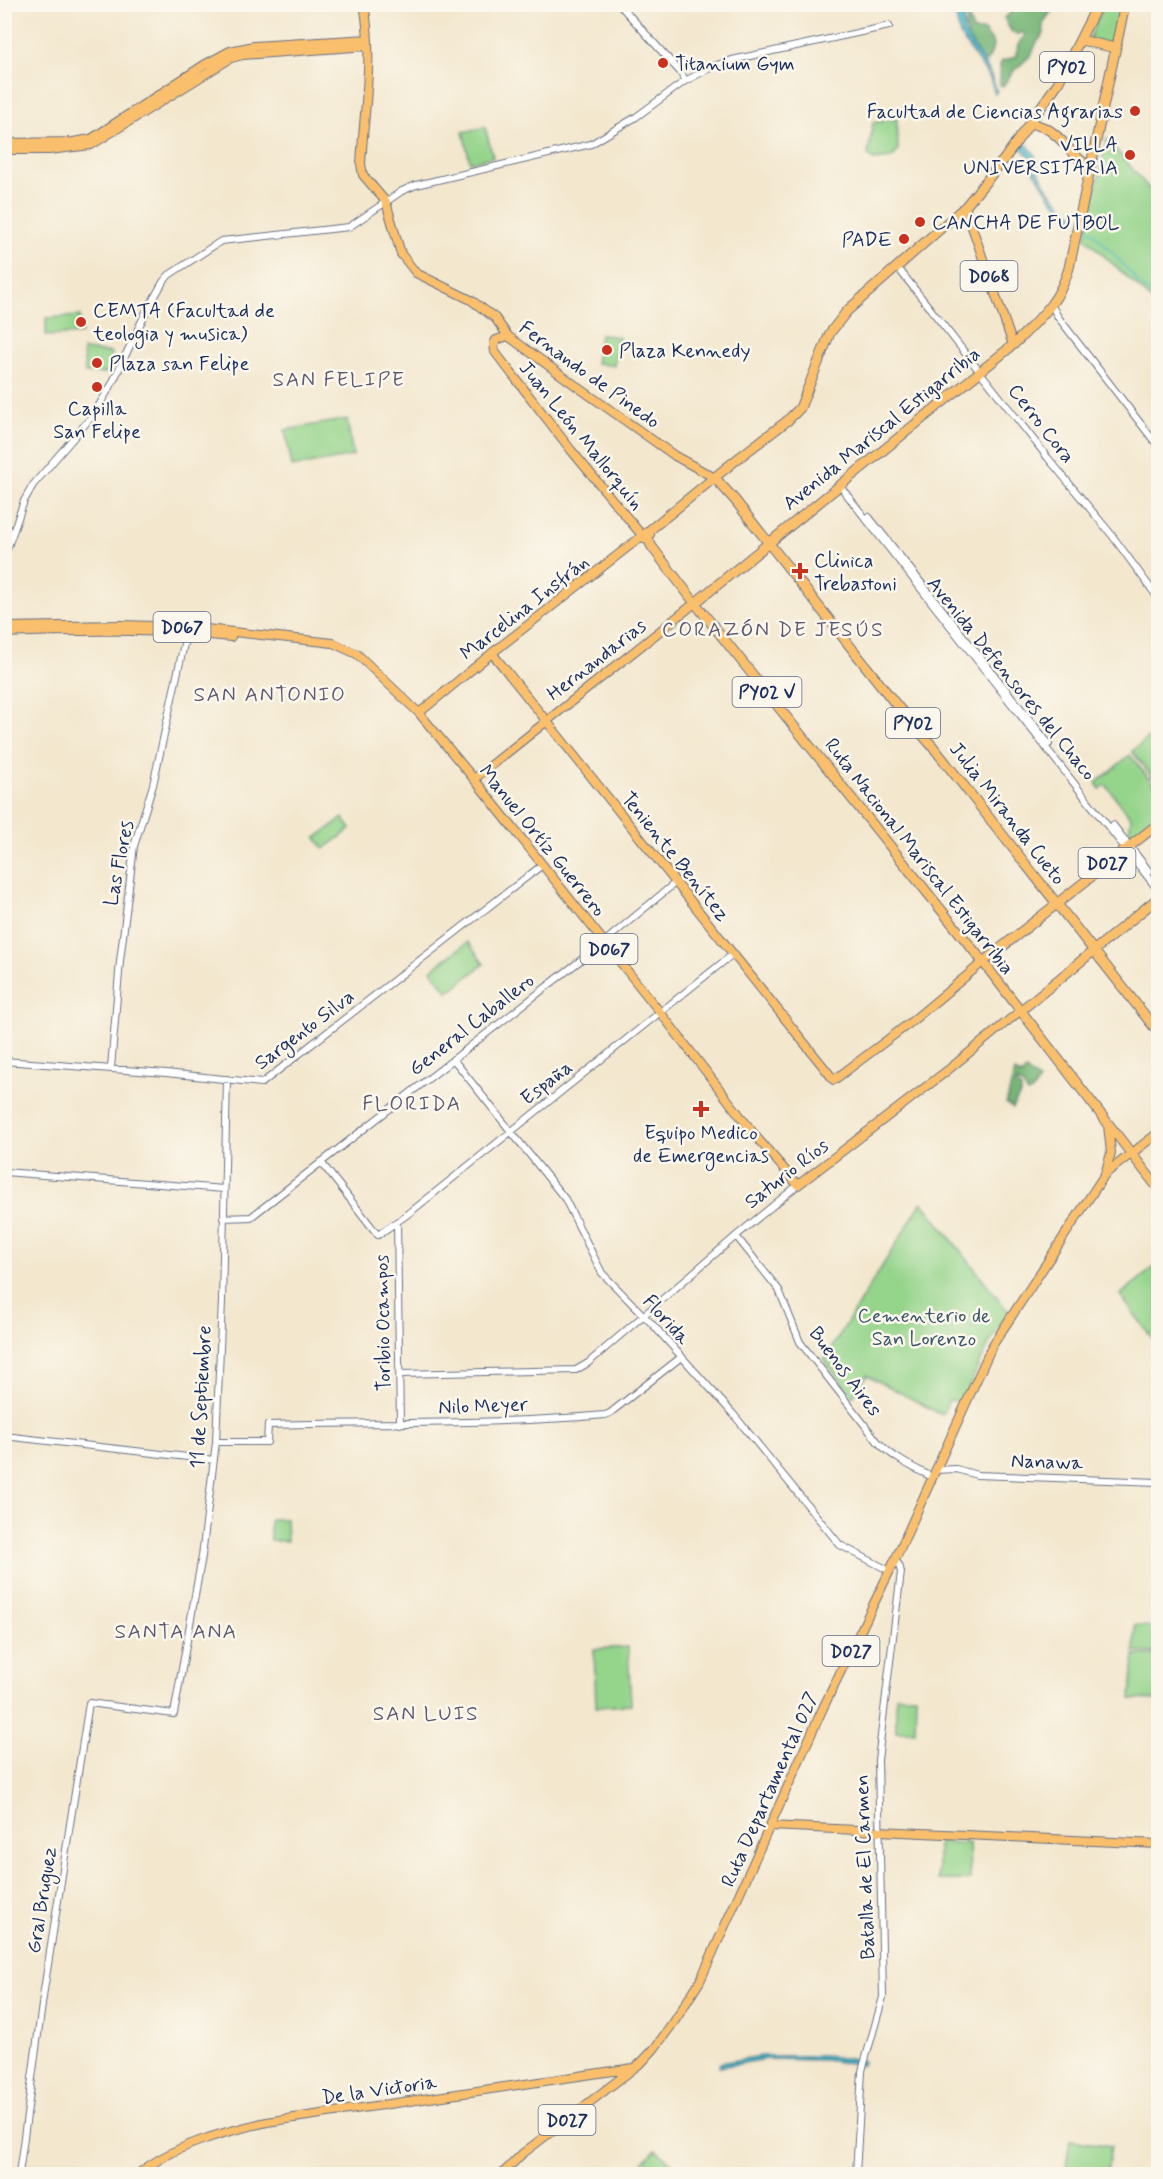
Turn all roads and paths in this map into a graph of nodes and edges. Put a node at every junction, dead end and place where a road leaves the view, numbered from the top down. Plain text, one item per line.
1 (364, 4) edge
2 (619, 4) edge
3 (1098, 4) edge
4 (1125, 4) edge
5 (889, 26) dead end
6 (1081, 40) junction
7 (368, 42) junction
8 (1115, 48) junction
9 (685, 81) junction
10 (1030, 124) junction
11 (4, 143) edge
12 (4, 150) edge
13 (1090, 167) junction
14 (386, 202) junction
15 (965, 207) junction
16 (898, 268) junction
17 (1052, 306) junction
18 (508, 336) junction
19 (1015, 343) junction
20 (980, 371) junction
21 (1158, 446) edge
22 (715, 478) junction
23 (841, 485) junction
24 (651, 529) junction
25 (642, 536) junction
26 (768, 543) junction
27 (652, 548) junction
28 (4, 558) edge
29 (1158, 598) edge
30 (695, 603) junction
31 (4, 627) edge
32 (187, 629) junction
33 (4, 633) edge
34 (492, 653) junction
35 (419, 713) junction
36 (547, 720) junction
37 (474, 779) junction
38 (1158, 824) edge
39 (1127, 847) junction
40 (541, 866) junction
41 (675, 883) junction
42 (1158, 884) edge
43 (1158, 890) edge
44 (1158, 898) edge
45 (1058, 904) junction
46 (604, 942) junction
47 (1094, 951) junction
48 (733, 954) junction
49 (983, 962) junction
50 (1020, 1011) junction
51 (660, 1012) junction
52 (1158, 1032) edge
53 (453, 1059) junction
54 (4, 1061) edge
55 (111, 1068) junction
56 (227, 1079) junction
57 (1108, 1124) junction
58 (510, 1131) junction
59 (1158, 1133) edge
60 (1132, 1154) junction
61 (321, 1162) junction
62 (4, 1172) edge
63 (1105, 1174) junction
64 (798, 1185) junction
65 (1158, 1188) edge
66 (224, 1189) junction
67 (223, 1218) junction
68 (397, 1222) junction
69 (736, 1236) junction
70 (643, 1316) junction
71 (680, 1358) junction
72 (400, 1374) junction
73 (400, 1424) junction
74 (4, 1436) edge
75 (216, 1442) junction
76 (214, 1460) junction
77 (934, 1473) junction
78 (1158, 1482) edge
79 (895, 1560) junction
80 (890, 1571) junction
81 (89, 1703) joint
82 (770, 1826) junction
83 (878, 1831) junction
84 (1158, 1844) edge
85 (634, 2068) junction
86 (19, 2175) edge
87 (138, 2175) edge
88 (502, 2175) edge
89 (856, 2175) edge

1 - 7 main road, Fernando de Pinedo
2 - 9 street
3 - 6 highway, PY02
4 - 8 highway, PY02
5 - 9 street
6 - 8 highway
6 - 10 highway, PY02
7 - 11 main road
7 - 12 main road
7 - 14 main road, Fernando de Pinedo
8 - 13 highway, PY02
9 - 14 street
10 - 13 highway
10 - 15 highway
13 - 17 highway, PY02
14 - 18 main road, Fernando de Pinedo
14 - 28 street
15 - 16 highway
15 - 19 main road, D068
16 - 20 street, Cerro Cora
16 - 22 highway
17 - 19 highway, PY02
17 - 21 street
18 - 22 main road, Fernando de Pinedo
18 - 25 main road, Juan León Mallorquín
19 - 20 highway, Avenida Mariscal Estigarribia / PY02
20 - 23 highway, Avenida Mariscal Estigarribia / PY02
20 - 29 street, Cerro Cora
22 - 24 highway
22 - 26 highway, Julia Miranda Cueto / PY02
23 - 26 highway, Avenida Mariscal Estigarribia / PY02
23 - 39 street, Avenida Defensores del Chaco
24 - 25 main road, Marcelina Insfrán
24 - 27 highway
25 - 27 main road, Juan León Mallorquín
25 - 34 main road, Marcelina Insfrán
26 - 30 highway, Hernandarias / PY02
26 - 45 highway, Julia Miranda Cueto / PY02
27 - 30 highway, Ruta Nacional Mariscal Estigarribia / PY02 V
30 - 36 main road, Hernandarias
30 - 49 highway, Ruta Nacional Mariscal Estigarribia / PY02 V
31 - 32 main road, D067
32 - 33 main road, D067
32 - 35 main road, D067
32 - 55 street, Las Flores
34 - 35 main road, Marcelina Insfrán
34 - 36 main road, Teniente Benítez
35 - 37 main road, Manuel Ortíz Guerrero / D067
36 - 37 main road, Hernandarias
36 - 41 main road, Teniente Benítez
37 - 40 main road, Manuel Ortíz Guerrero / D067
38 - 39 highway, D027
39 - 42 street, Avenida Defensores del Chaco
39 - 43 street, Avenida Defensores del Chaco
39 - 45 highway, D027
40 - 46 main road, Manuel Ortíz Guerrero / D067
40 - 56 street, Sargento Silva
41 - 46 street, General Caballero
41 - 48 main road, Teniente Benítez
44 - 47 highway, Saturio Ríos
45 - 47 highway, Julia Miranda Cueto / PY02
45 - 49 highway, D027
46 - 51 main road, Manuel Ortíz Guerrero / D067
46 - 53 street, General Caballero
47 - 50 highway, Saturio Ríos
47 - 52 highway, Julia Miranda Cueto / PY02
48 - 49 main road, Teniente Benítez
48 - 51 street, España
49 - 50 highway, Ruta Nacional Mariscal Estigarribia / PY02 V
50 - 57 highway, Ruta Nacional Mariscal Estigarribia / PY02 V
50 - 64 main road, Saturio Ríos
51 - 58 street, España
51 - 64 main road, Manuel Ortíz Guerrero / D067
53 - 58 street, Florida
53 - 61 street, General Caballero
54 - 55 street, Sargento Silva
55 - 56 street, Sargento Silva
56 - 66 street, 11 de Septiembre
57 - 60 highway, Ruta Nacional Mariscal Estigarribia / PY02 V
57 - 63 main road
58 - 68 street, España
58 - 70 street, Florida
59 - 60 main road, D027
60 - 63 main road, Ruta Departamental 027 / D027
60 - 65 highway, Ruta Nacional Mariscal Estigarribia / PY02 V
61 - 67 street, General Caballero
61 - 68 street, España
62 - 66 street
63 - 77 main road, Ruta Departamental 027 / D027
64 - 69 street, Saturio Ríos
66 - 67 street, 11 de Septiembre
67 - 75 street, 11 de Septiembre
68 - 72 street, Toribio Ocampos
69 - 70 street, Saturio Ríos
69 - 77 street, Buenos Aires
70 - 71 street, Florida
70 - 72 street, Saturio Ríos
71 - 73 street, Nilo Meyer
71 - 80 street, Florida
72 - 73 street, Toribio Ocampos
73 - 75 street, Nilo Meyer
74 - 76 street
75 - 76 street, 11 de Septiembre
76 - 81 street, 11 de Septiembre
77 - 78 street, Nanawa
77 - 79 main road, Ruta Departamental 027 / D027
79 - 80 main road, Ruta Departamental 027 / D027
79 - 83 street, Batalla de El Carmen
80 - 82 main road, Ruta Departamental 027 / D027
81 - 86 street, Gral Bruguez
82 - 83 main road
82 - 85 main road, Ruta Departamental 027 / D027
83 - 84 main road
83 - 89 street, Batalla de El Carmen
85 - 87 main road, De la Victoria
85 - 88 main road, Ruta Departamental 027 / D027

